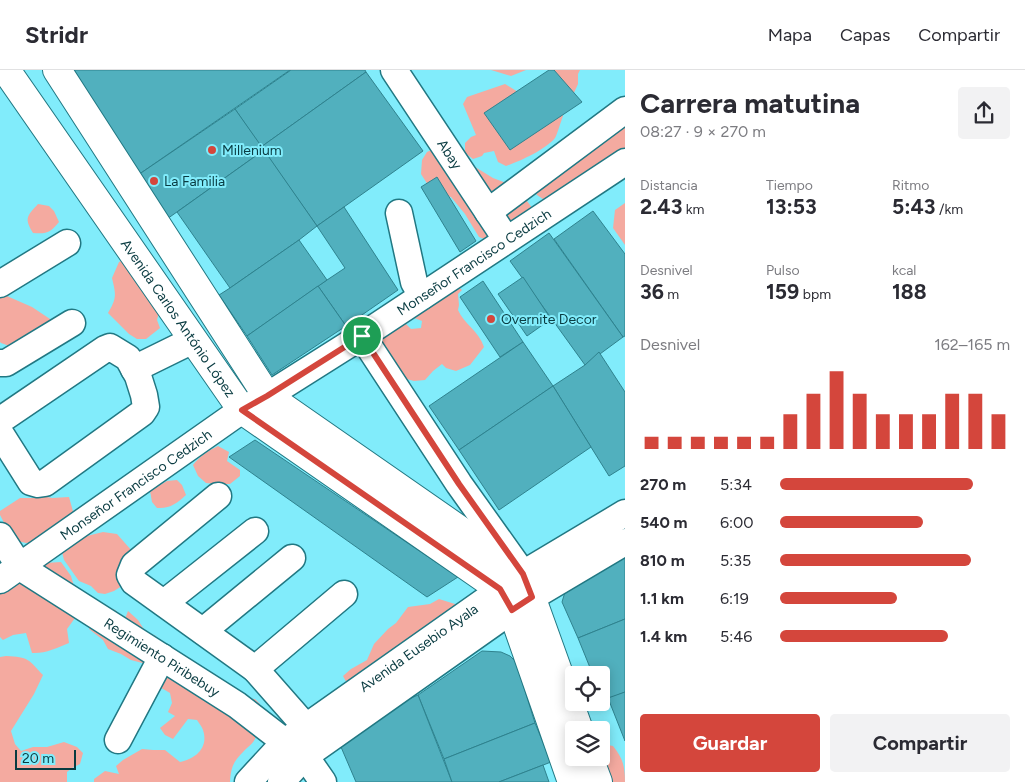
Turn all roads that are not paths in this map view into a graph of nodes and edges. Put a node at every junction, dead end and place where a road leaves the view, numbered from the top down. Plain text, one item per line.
1 (57, 70) edge
2 (394, 70) edge
3 (10, 76) edge
4 (625, 110) edge
5 (625, 162) edge
6 (488, 212) junction
7 (398, 213) dead end
8 (506, 239) junction
9 (68, 243) dead end
10 (0, 284) edge
11 (422, 296) junction
12 (72, 323) dead end
13 (362, 336) junction
14 (193, 340) junction
15 (0, 363) edge
16 (134, 369) junction
17 (267, 396) junction
18 (242, 410) junction
19 (0, 422) edge
20 (0, 433) edge
21 (218, 496) dead end
22 (625, 513) edge
23 (255, 531) dead end
24 (0, 536) edge
25 (625, 542) edge
26 (292, 558) dead end
27 (10, 573) edge
28 (517, 593) junction
29 (344, 594) dead end
30 (164, 604) junction
31 (203, 632) junction
32 (162, 657) junction
33 (255, 669) junction
34 (576, 721) edge
35 (306, 727) junction
36 (118, 740) dead end
37 (295, 749) junction
38 (592, 766) edge
39 (248, 782) edge
40 (280, 782) edge
41 (323, 782) edge
42 (572, 782) edge
43 (598, 782) edge

1 - 17 main road
2 - 6 street, Abay
3 - 14 main road, Avenida Carlos António López
4 - 6 street
5 - 8 street, Monseñor Francisco Cedzich
6 - 8 street, Abay
7 - 11 street
8 - 11 street, Monseñor Francisco Cedzich
9 - 10 street
11 - 13 street, Monseñor Francisco Cedzich
12 - 15 street
13 - 17 street, Monseñor Francisco Cedzich
13 - 28 street
14 - 16 street
14 - 18 main road, Avenida Carlos António López
16 - 19 street
16 - 20 street
17 - 18 street, Monseñor Francisco Cedzich
17 - 28 main road
18 - 27 street, Monseñor Francisco Cedzich
18 - 28 main road, Avenida Carlos António López
21 - 30 street
22 - 28 street, Avenida Eusebio Ayala
23 - 30 street
24 - 27 street, Regimiento Piribebuy
25 - 28 street, Avenida Eusebio Ayala
26 - 31 street
27 - 32 street, Regimiento Piribebuy
28 - 34 main road
28 - 35 street, Avenida Eusebio Ayala
28 - 37 street, Avenida Eusebio Ayala
28 - 42 main road
29 - 33 street
30 - 31 street
31 - 33 street
32 - 36 street
32 - 37 street, Regimiento Piribebuy
33 - 35 street
35 - 37 street, Avenida Eusebio Ayala
37 - 39 street, Avenida Eusebio Ayala
37 - 40 street, Avenida Eusebio Ayala
37 - 41 street, Regimiento Piribebuy
38 - 43 main road

